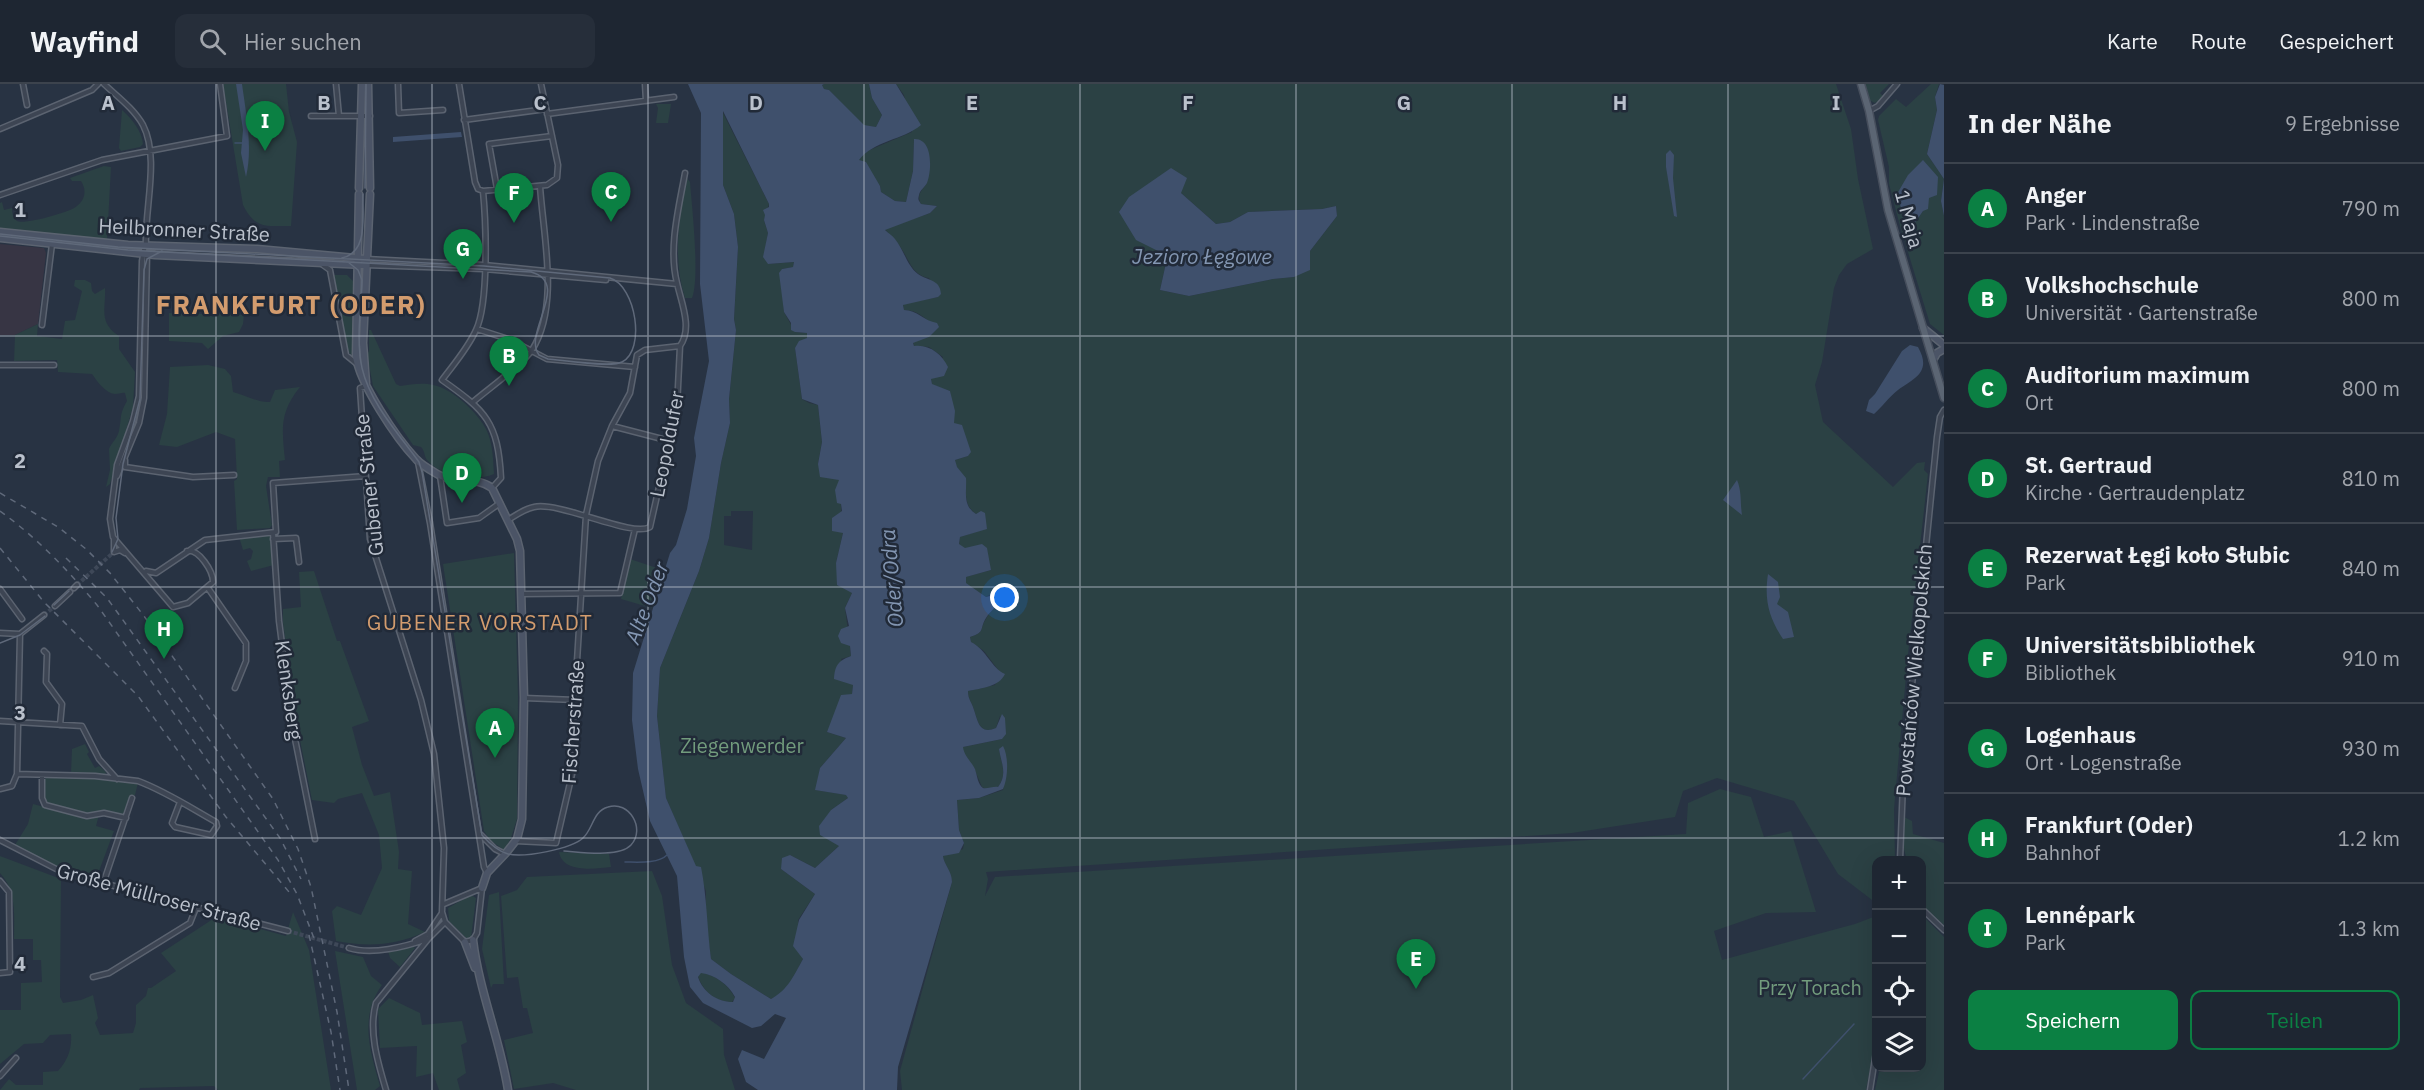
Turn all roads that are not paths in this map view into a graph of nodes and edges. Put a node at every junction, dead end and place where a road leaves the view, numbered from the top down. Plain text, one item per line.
1 (23, 84) edge
2 (98, 84) edge
3 (104, 84) edge
4 (220, 84) edge
5 (336, 84) edge
6 (362, 84) edge
7 (369, 84) edge
8 (398, 84) edge
9 (459, 84) edge
10 (541, 84) edge
11 (645, 84) edge
12 (1861, 84) edge
13 (1897, 84) edge
14 (674, 97) dead end
15 (646, 101) junction
16 (27, 105) dead end
17 (546, 109) junction
18 (443, 110) dead end
19 (1869, 111) junction
20 (547, 114) junction
21 (311, 116) dead end
22 (339, 116) junction
23 (362, 116) junction
24 (370, 116) junction
25 (464, 120) junction
26 (0, 129) edge
27 (552, 136) junction
28 (150, 152) junction
29 (685, 172) dead end
30 (540, 186) junction
31 (497, 189) junction
32 (483, 191) junction
33 (0, 195) edge
34 (0, 232) edge
35 (0, 238) edge
36 (52, 244) junction
37 (146, 245) junction
38 (145, 254) junction
39 (362, 262) junction
40 (320, 263) junction
41 (484, 267) junction
42 (547, 273) junction
43 (676, 284) junction
44 (42, 325) dead end
45 (1923, 328) junction
46 (477, 329) junction
47 (1944, 345) edge
48 (680, 346) junction
49 (1944, 349) edge
50 (532, 350) junction
51 (1933, 360) junction
52 (357, 364) junction
53 (0, 365) edge
54 (54, 365) dead end
55 (636, 368) junction
56 (363, 387) junction
57 (1944, 398) edge
58 (472, 402) junction
59 (1944, 410) edge
60 (612, 426) junction
61 (670, 441) junction
62 (124, 446) junction
63 (125, 459) junction
64 (416, 459) junction
65 (234, 475) dead end
66 (440, 475) junction
67 (366, 476) junction
68 (115, 480) junction
69 (492, 488) junction
70 (500, 503) junction
71 (586, 515) junction
72 (508, 520) junction
73 (635, 529) junction
74 (273, 536) junction
75 (113, 537) junction
76 (187, 551) junction
77 (129, 555) junction
78 (299, 562) dead end
79 (148, 574) junction
80 (208, 588) junction
81 (0, 589) edge
82 (70, 592) dead end
83 (582, 593) junction
84 (521, 594) junction
85 (55, 606) tunnel mouth
86 (44, 615) tunnel mouth
87 (22, 619) dead end
88 (0, 633) edge
89 (20, 634) junction
90 (44, 651) dead end
91 (235, 688) dead end
92 (524, 698) junction
93 (576, 700) junction
94 (0, 721) edge
95 (19, 723) junction
96 (60, 725) junction
97 (17, 774) junction
98 (42, 775) junction
99 (118, 780) junction
100 (0, 789) edge
101 (132, 798) dead end
102 (180, 802) junction
103 (126, 818) junction
104 (480, 832) junction
105 (0, 840) edge
106 (315, 840) dead end
107 (516, 841) junction
108 (506, 854) junction
109 (1900, 856) edge
110 (487, 873) junction
111 (0, 880) edge
112 (103, 885) junction
113 (482, 888) junction
114 (444, 904) junction
115 (196, 908) junction
116 (1923, 910) edge
117 (442, 912) junction
118 (445, 922) junction
119 (1944, 930) edge
120 (288, 931) tunnel mouth
121 (429, 938) junction
122 (473, 940) junction
123 (465, 942) junction
124 (409, 944) junction
125 (349, 948) tunnel mouth
126 (0, 973) edge
127 (480, 976) junction
128 (93, 977) dead end
129 (16, 1058) dead end
130 (1873, 1072) edge
131 (1, 1075) edge
132 (386, 1090) edge
133 (508, 1090) edge
134 (1870, 1090) edge

1 - 16 street
2 - 26 street
3 - 28 street
4 - 28 street
5 - 22 street
6 - 23 street
7 - 24 street
8 - 18 street
9 - 25 street
10 - 17 street
11 - 15 street
12 - 19 main road, 1 Maja
13 - 19 street
14 - 15 street
15 - 20 street
17 - 20 street
17 - 25 street
19 - 45 main road, 1 Maja
20 - 27 street
21 - 22 street
22 - 23 street
23 - 24 street
23 - 39 street
24 - 39 street
25 - 32 street
27 - 30 street
27 - 31 street
28 - 33 street
28 - 37 street
29 - 43 street
30 - 31 street
30 - 42 street
31 - 32 street
32 - 41 street
34 - 37 street, Heilbronner Straße
35 - 36 street, Heilbronner Straße
36 - 38 street, Heilbronner Straße
36 - 44 street
37 - 38 street
37 - 39 street, Heilbronner Straße
38 - 40 street, Heilbronner Straße
38 - 62 street
38 - 63 street
39 - 40 street, Heilbronner Straße
39 - 41 street
39 - 52 street
39 - 56 street
40 - 52 street
41 - 42 street
41 - 46 street
42 - 43 street
42 - 50 street
43 - 48 street
45 - 47 street
45 - 51 main road, 1 Maja
46 - 50 street
46 - 58 street
48 - 55 street, Fischerstraße
48 - 61 street, Leopoldufer
49 - 51 street
50 - 55 street
50 - 58 street
51 - 57 main road, 1 Maja
52 - 56 street
53 - 54 street
55 - 60 street, Fischerstraße
56 - 64 street
56 - 67 street, Gubener Straße
58 - 69 street
59 - 109 street, Powstańców Wielkopolskich
60 - 61 street
60 - 71 street, Fischerstraße
61 - 73 street, Leopoldufer
62 - 63 street
62 - 68 street
63 - 65 street
63 - 68 street
64 - 66 street
64 - 104 street
66 - 69 street
66 - 70 street
67 - 74 street, Klenksberg
67 - 114 street, Gubener Straße
68 - 75 street
69 - 70 street
70 - 72 street
71 - 72 street
71 - 73 street
71 - 83 street, Fischerstraße
72 - 84 street
73 - 83 street
74 - 76 street
74 - 78 street
74 - 106 street, Klenksberg
75 - 77 street
75 - 77 street
76 - 79 street
76 - 80 street
77 - 79 street
79 - 80 street
80 - 91 street
81 - 87 street
82 - 85 street
83 - 84 street
83 - 93 street, Fischerstraße
84 - 92 street
86 - 89 street
88 - 89 street
89 - 95 street
90 - 96 street
92 - 93 street
92 - 107 street
93 - 107 street, Fischerstraße
94 - 95 street
95 - 96 street
95 - 97 street
96 - 99 street
97 - 98 street
97 - 100 street
98 - 99 street
98 - 103 street
99 - 102 street
101 - 103 street
102 - 102 street
103 - 112 street
104 - 108 street
104 - 110 street
105 - 112 street, Große Müllroser Straße
107 - 108 street
108 - 110 street
110 - 113 street
111 - 126 street
112 - 115 street, Große Müllroser Straße
113 - 114 street
113 - 122 street
114 - 117 street, Gubener Straße
115 - 120 street, Große Müllroser Straße
115 - 128 street
116 - 119 street
117 - 118 street
117 - 124 street
118 - 121 street
118 - 123 street
121 - 124 street
121 - 132 street
122 - 123 street
122 - 127 street
123 - 127 street
124 - 125 street
127 - 133 street
129 - 131 street
130 - 134 street

